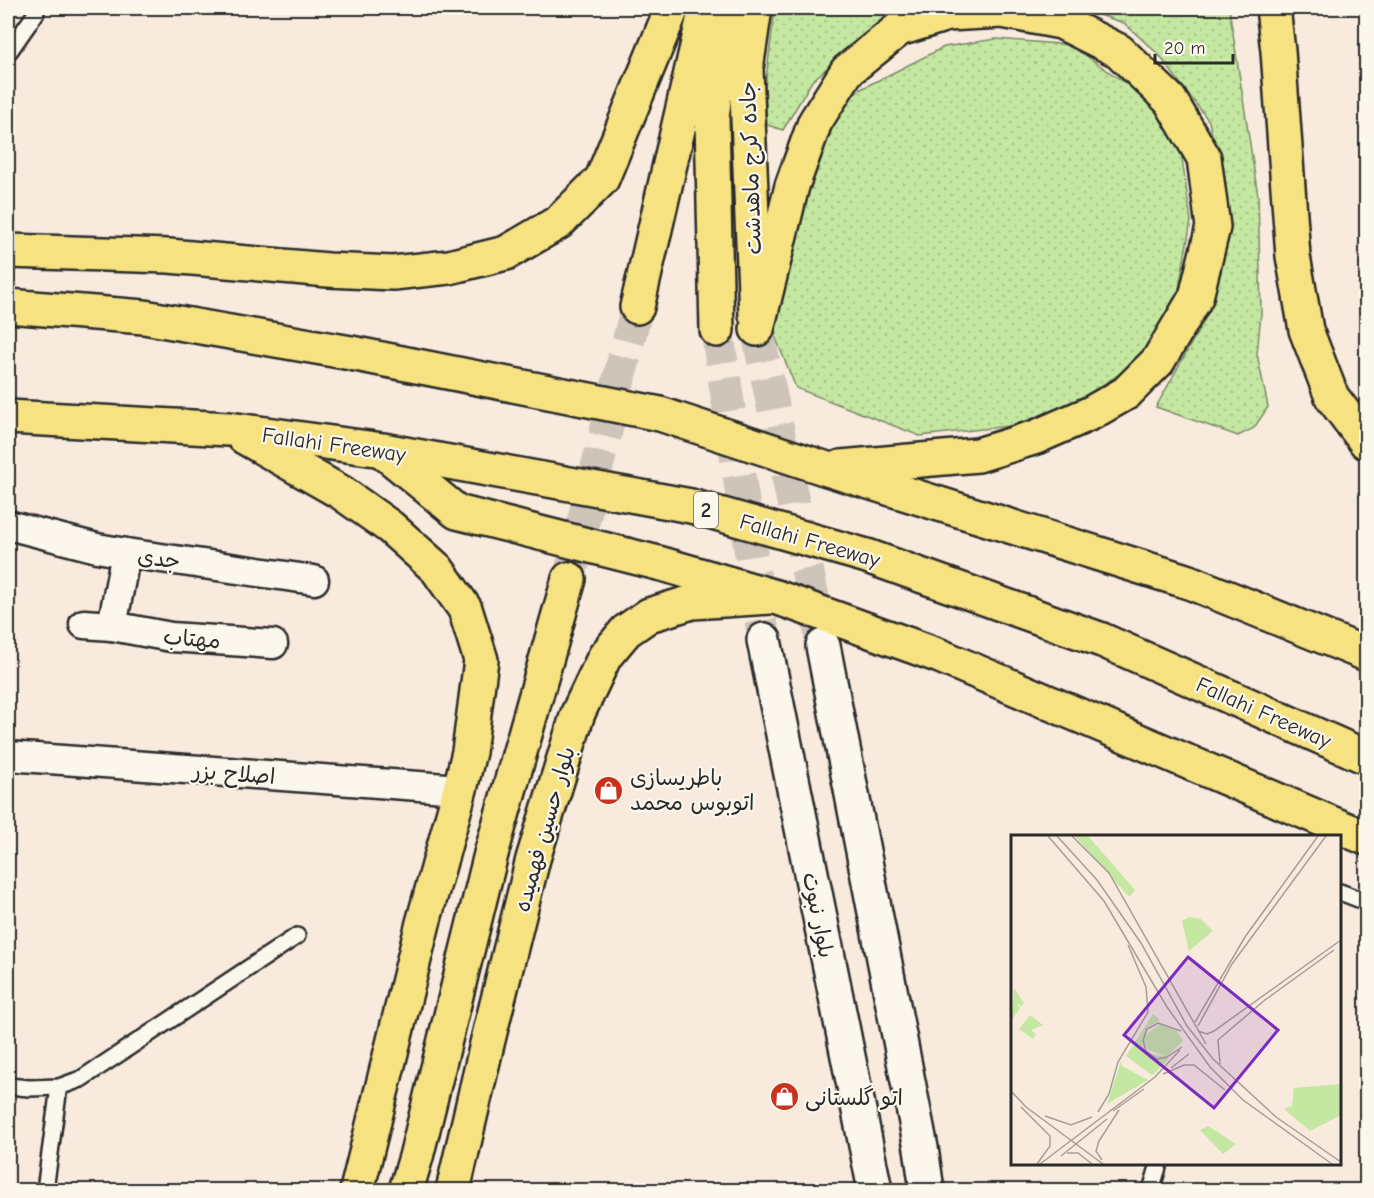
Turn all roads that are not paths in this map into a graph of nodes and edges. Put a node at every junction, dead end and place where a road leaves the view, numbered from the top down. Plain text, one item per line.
1 (672, 8) edge
2 (706, 8) edge
3 (724, 8) edge
4 (755, 8) edge
5 (1273, 8) edge
6 (36, 13) dead end
7 (8, 53) edge
8 (8, 251) edge
9 (8, 306) edge
10 (637, 307) tunnel mouth
11 (717, 330) tunnel mouth
12 (8, 417) edge
13 (229, 429) junction
14 (1366, 442) edge
15 (383, 450) junction
16 (824, 468) junction
17 (8, 525) edge
18 (126, 553) junction
19 (569, 579) tunnel mouth
20 (314, 580) dead end
21 (776, 597) junction
22 (84, 624) dead end
23 (112, 626) junction
24 (764, 640) tunnel mouth
25 (273, 644) dead end
26 (823, 646) tunnel mouth
27 (1366, 654) edge
28 (8, 756) edge
29 (1366, 757) edge
30 (460, 789) junction
31 (1366, 838) edge
32 (1341, 892) edge
33 (1366, 902) edge
34 (297, 936) dead end
35 (8, 1086) edge
36 (59, 1087) junction
37 (1159, 1165) edge
38 (45, 1191) edge
39 (357, 1191) edge
40 (406, 1191) edge
41 (453, 1191) edge
42 (874, 1191) edge
43 (927, 1191) edge
44 (1151, 1191) edge

1 - 8 main road
2 - 10 main road
3 - 11 main road
4 - 16 main road, جاده کرج ماهدشت
5 - 14 main road
6 - 7 lane
9 - 16 main road
12 - 13 main road, Fallahi Freeway / 2
13 - 15 main road, Fallahi Freeway / 2
13 - 30 main road
15 - 21 main road
15 - 29 main road, Fallahi Freeway / 2
16 - 27 main road
17 - 18 street, جدی
18 - 20 street, جدی
18 - 23 street
19 - 40 main road, بلوار حسین فهمیده
21 - 31 main road
21 - 41 main road, بلوار حسین فهمیده
22 - 23 street, مهتاب
23 - 25 street, مهتاب
24 - 42 main road, بلوار نبوت
26 - 43 main road
28 - 30 street, اصلاح بزر
30 - 39 main road
32 - 33 lane
34 - 36 lane
35 - 36 lane
36 - 38 lane
37 - 44 lane

